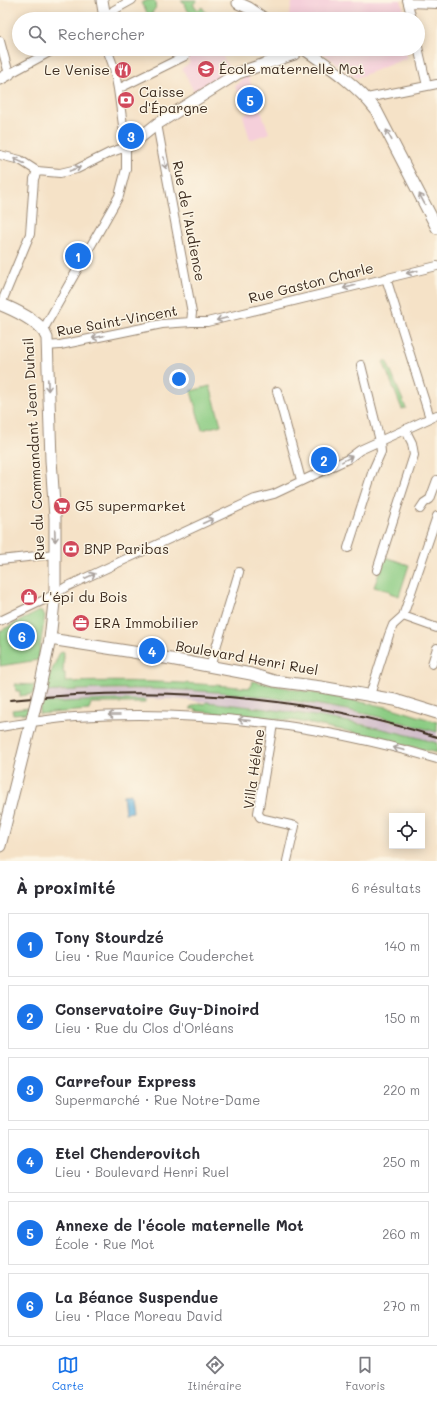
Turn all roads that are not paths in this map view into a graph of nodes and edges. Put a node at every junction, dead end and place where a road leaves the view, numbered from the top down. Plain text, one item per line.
1 (102, 0) edge
2 (132, 0) edge
3 (237, 1) edge
4 (408, 2) edge
5 (437, 4) edge
6 (103, 12) edge
7 (112, 12) edge
8 (255, 12) edge
9 (410, 12) edge
10 (0, 41) edge
11 (42, 56) edge
12 (110, 56) edge
13 (184, 56) dead end
14 (288, 56) edge
15 (314, 56) edge
16 (420, 56) edge
17 (5, 77) edge
18 (437, 84) edge
19 (427, 86) junction
20 (118, 89) junction
21 (367, 98) junction
22 (157, 124) junction
23 (126, 147) junction
24 (0, 155) edge
25 (37, 171) junction
26 (437, 228) edge
27 (437, 266) edge
28 (386, 278) junction
29 (0, 304) edge
30 (191, 322) junction
31 (43, 330) junction
32 (46, 346) junction
33 (361, 365) dead end
34 (277, 391) dead end
35 (434, 416) edge
36 (405, 429) junction
37 (380, 441) junction
38 (301, 480) junction
39 (437, 480) edge
40 (420, 508) dead end
41 (437, 516) edge
42 (348, 548) dead end
43 (55, 554) junction
44 (0, 560) edge
45 (377, 570) dead end
46 (239, 572) dead end
47 (55, 593) junction
48 (402, 616) junction
49 (0, 621) edge
50 (437, 628) edge
51 (50, 639) junction
52 (437, 648) edge
53 (432, 664) dead end
54 (210, 667) junction
55 (370, 695) junction
56 (437, 712) edge
57 (33, 716) junction
58 (273, 724) junction
59 (0, 727) edge
60 (437, 759) edge
61 (0, 846) edge
62 (287, 861) edge

1 - 6 street
2 - 7 street
3 - 8 street
4 - 5 street
4 - 9 street
10 - 17 street
11 - 17 street
12 - 20 street
13 - 20 street
14 - 22 street
15 - 21 street
16 - 19 street
18 - 19 street
19 - 21 street
20 - 23 street
26 -> 21 street
22 - 23 street
22 -> 30 street, Rue de l'Audience
25 -> 23 street
23 - 31 street
25 -> 24 street
25 - 29 street
27 -> 28 street, Rue Gaston Charle
28 -> 30 street, Rue Gaston Charle
28 - 35 street
29 - 31 main road, Rue du Commandant Jean Duhail
30 -> 32 street, Rue Saint-Vincent
31 - 32 street, Rue du Commandant Jean Duhail
32 -> 43 street, Rue du Commandant Jean Duhail
33 - 37 street
34 - 38 street
35 - 36 street
36 - 37 street
36 - 45 street
38 -> 37 street
37 - 42 street
47 -> 38 street
39 - 40 street
41 - 48 street
43 - 44 street
43 - 47 street, Rue du Commandant Jean Duhail
46 - 54 street
47 - 49 street
47 - 51 street, Rue du Commandant Jean Duhail
48 - 50 street
48 - 55 street
51 - 54 street, Boulevard Henri Ruel
51 - 57 street, Rue du Commandant Jean Duhail, bridge
52 - 53 street
54 - 55 street, Boulevard Henri Ruel
55 - 56 street, Boulevard Henri Ruel
58 -> 57 street
57 - 59 street
57 - 61 street, Rue du Commandant Jean Duhail
60 -> 58 street
58 - 62 street, Villa Hélène

